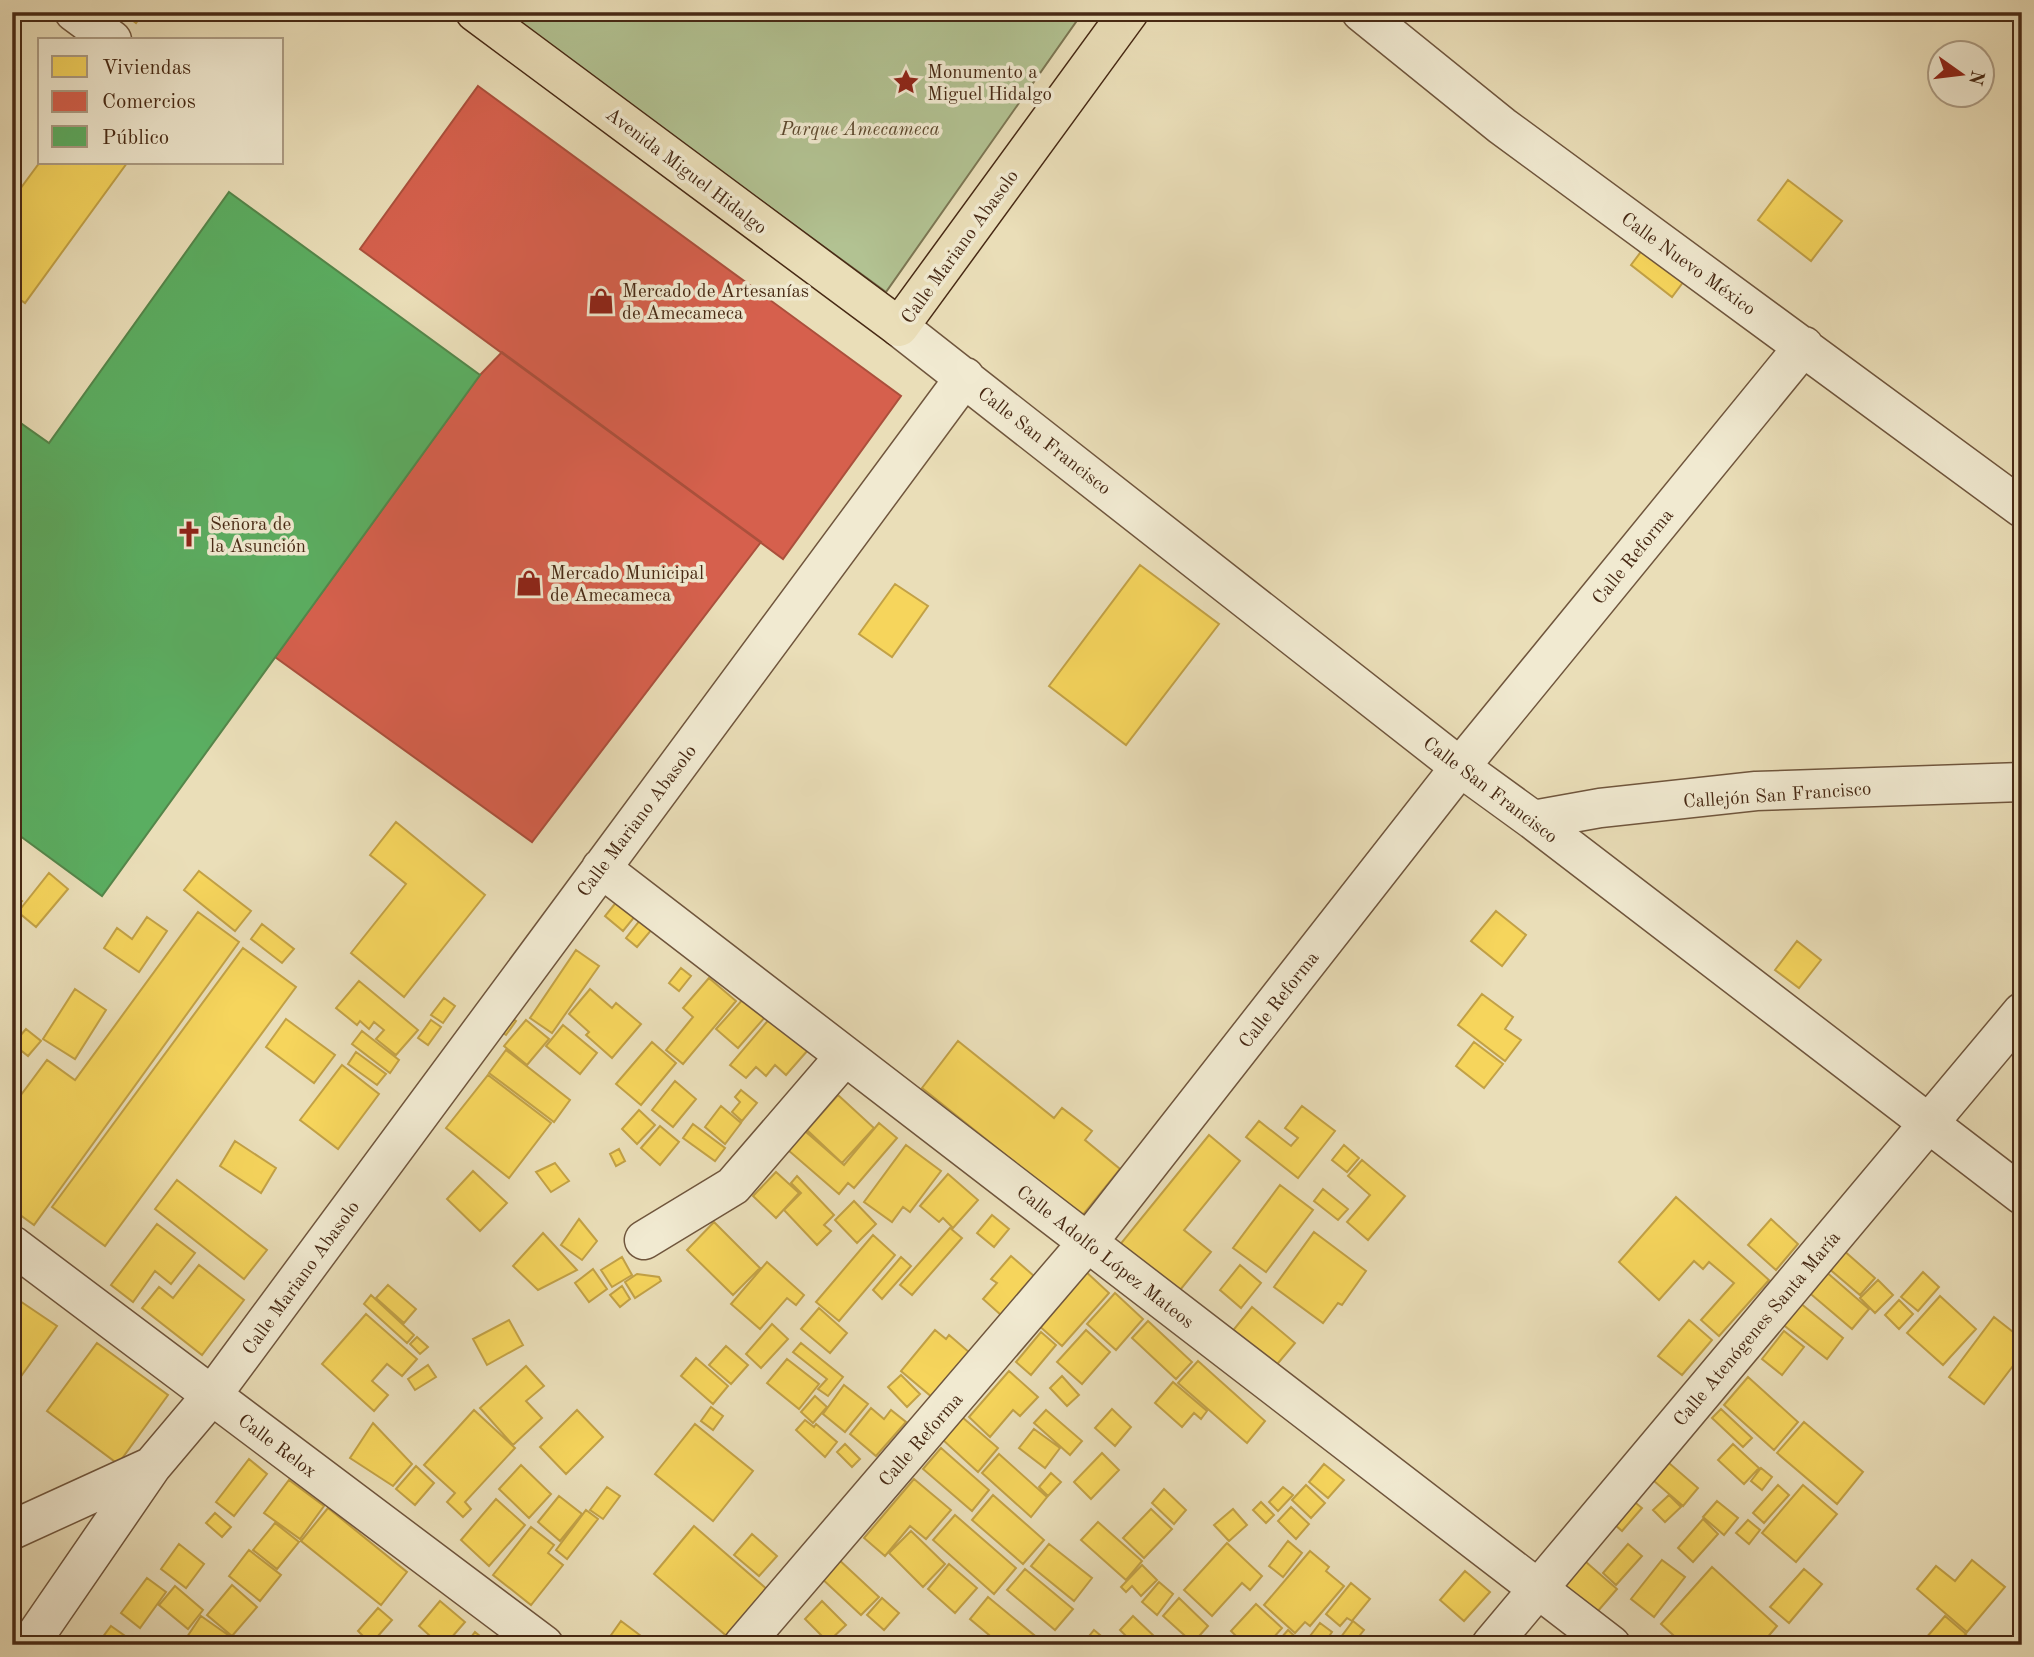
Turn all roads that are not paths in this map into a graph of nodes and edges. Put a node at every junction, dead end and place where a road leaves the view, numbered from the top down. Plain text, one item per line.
1 (74, 12) edge
2 (475, 12) edge
3 (1129, 12) edge
4 (1362, 12) edge
5 (109, 38) edge
6 (899, 327) junction
7 (1804, 346) junction
8 (965, 377) junction
9 (2022, 508) edge
10 (1460, 767) junction
11 (2022, 782) edge
12 (1533, 820) junction
13 (601, 868) junction
14 (2022, 1012) edge
15 (845, 1056) junction
16 (1928, 1124) junction
17 (2022, 1195) edge
18 (644, 1240) dead end
19 (1088, 1242) junction
20 (12, 1245) edge
21 (212, 1395) junction
22 (152, 1466) junction
23 (12, 1530) edge
24 (1538, 1588) junction
25 (29, 1645) edge
26 (544, 1645) edge
27 (743, 1645) edge
28 (1491, 1645) edge
29 (1611, 1645) edge

1 - 5 street
2 - 6 main road, Avenida Miguel Hidalgo
3 - 6 main road, Calle Mariano Abasolo
4 - 7 street, Calle Nuevo México
6 - 8 street, Calle Mariano Abasolo
7 - 9 street, Calle Nuevo México
7 - 10 street, Calle Reforma
8 - 10 street, Calle San Francisco
8 - 13 street, Calle Mariano Abasolo
10 - 12 street, Calle San Francisco
10 - 19 street, Calle Reforma
11 - 12 street, Callejón San Francisco
12 - 16 street, Calle San Francisco
13 - 15 street, Calle Adolfo López Mateos
13 - 21 street, Calle Mariano Abasolo
14 - 16 street, Calle Atenógenes Santa María
15 - 18 street
15 - 19 street, Calle Adolfo López Mateos
16 - 17 street, Calle San Francisco
16 - 24 street, Calle Atenógenes Santa María
19 - 24 street, Calle Adolfo López Mateos
19 - 27 street, Calle Reforma
20 - 21 street, Calle Relox
21 - 22 street, Calle Mariano Abasolo
21 - 26 street, Calle Relox
22 - 23 street
22 - 25 street, Calle Mariano Abasolo
24 - 28 street, Calle Atenógenes Santa María
24 - 29 street, Calle Adolfo López Mateos

